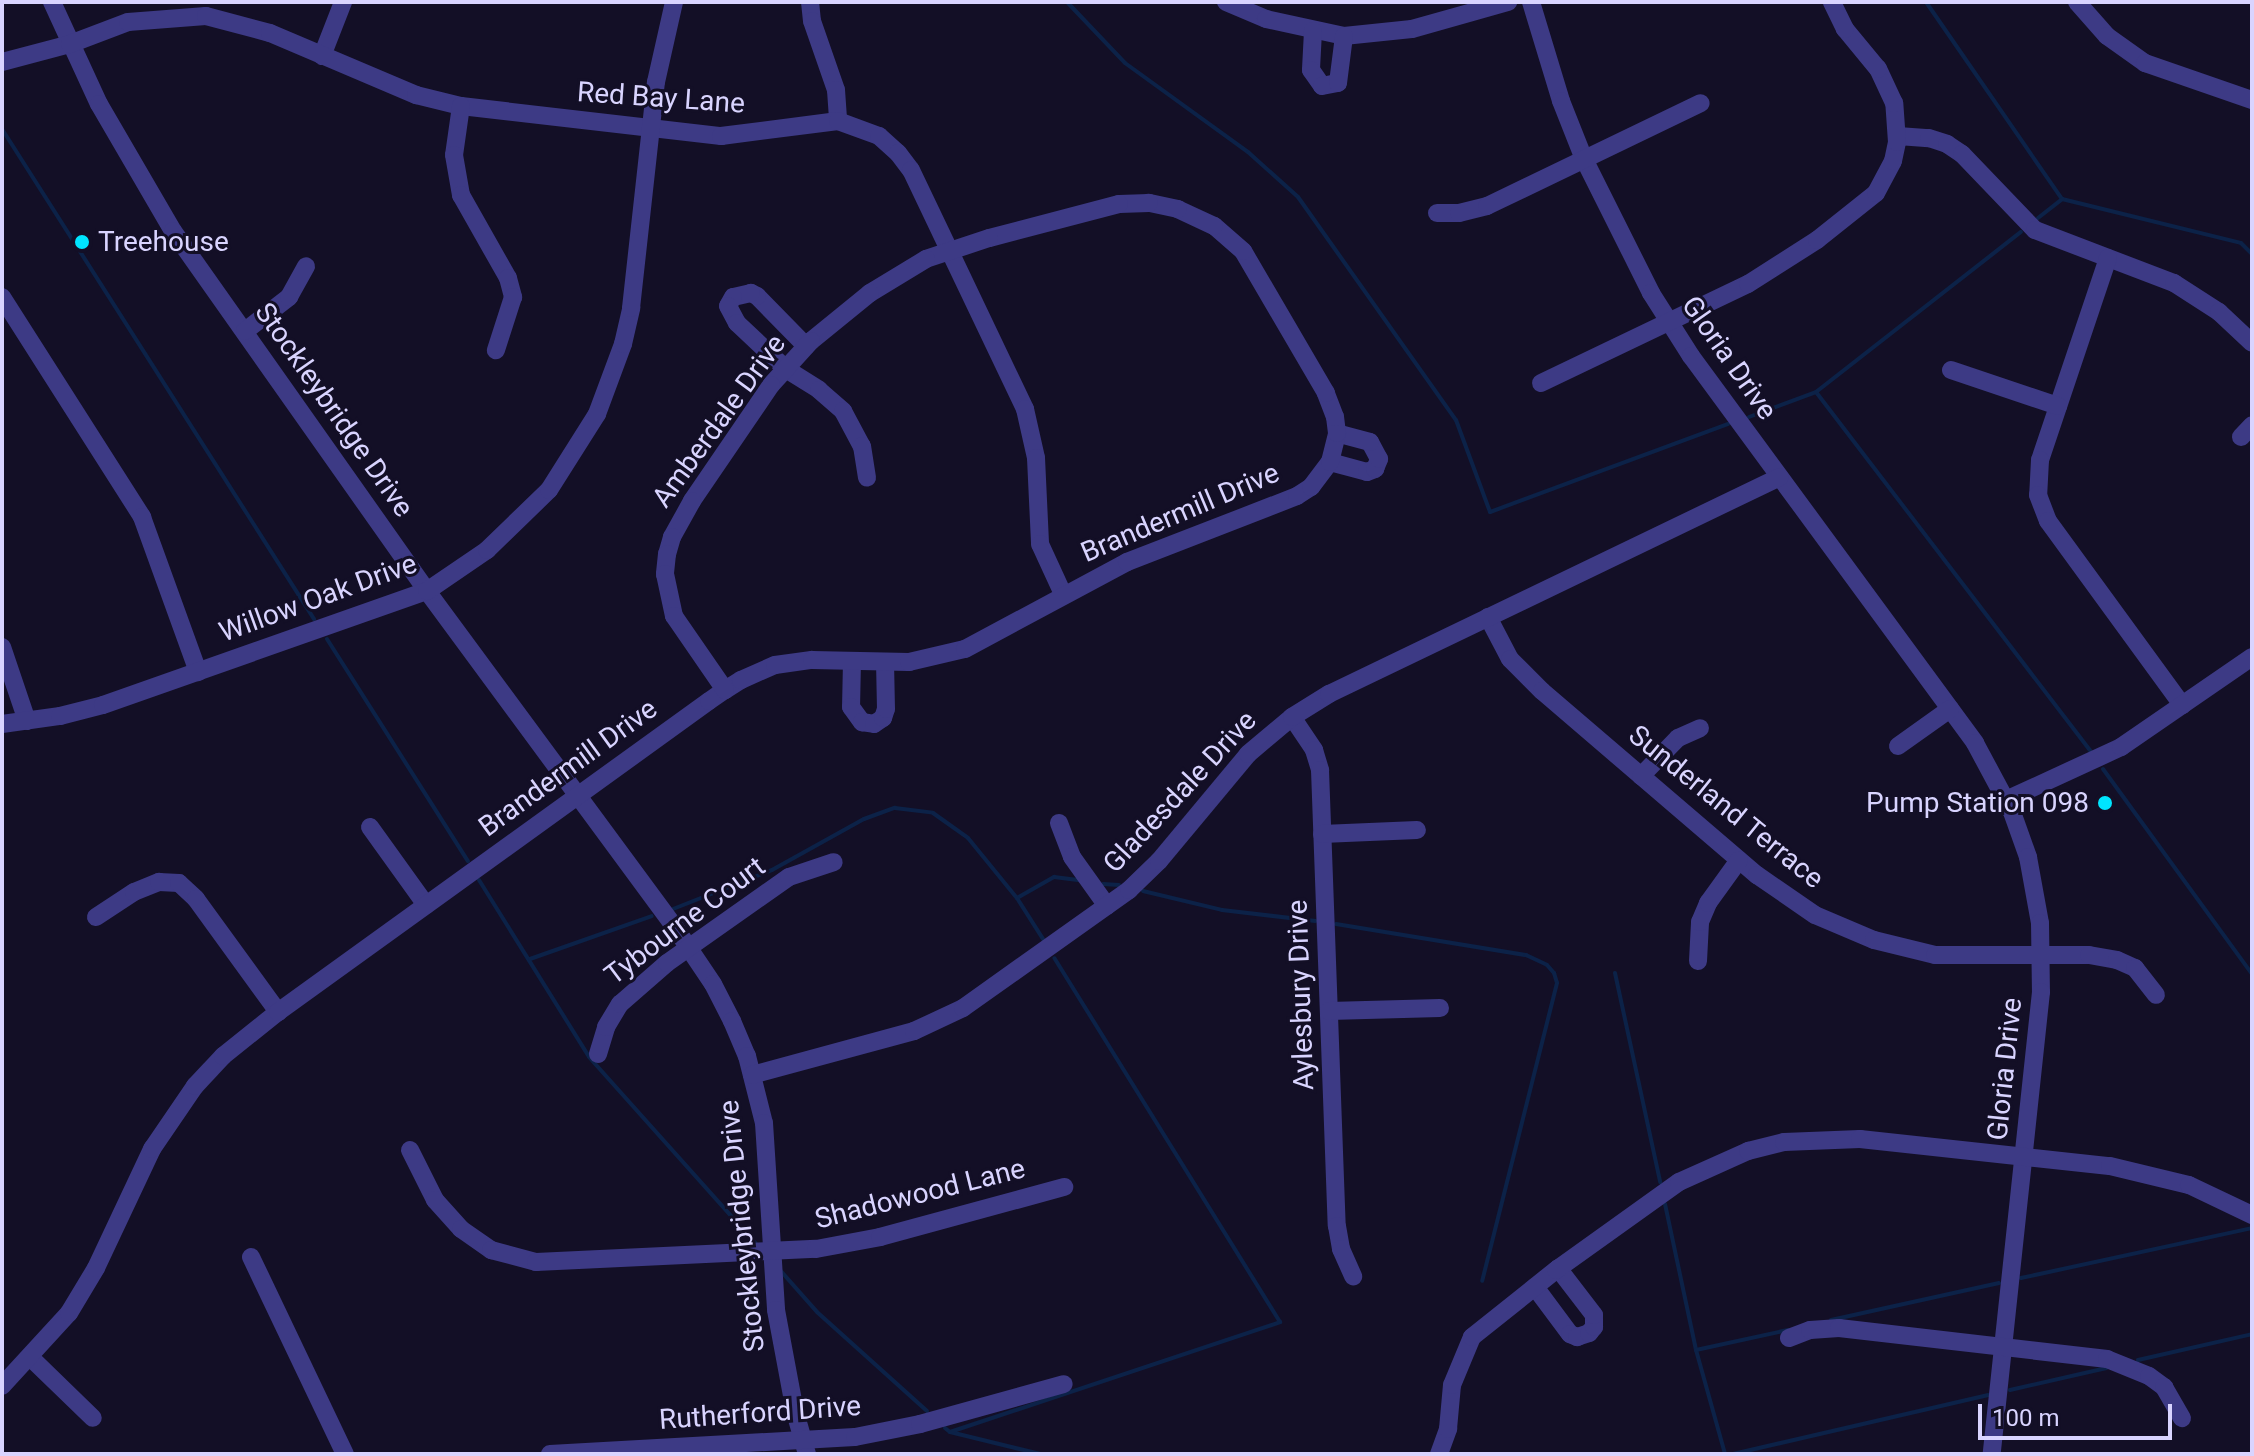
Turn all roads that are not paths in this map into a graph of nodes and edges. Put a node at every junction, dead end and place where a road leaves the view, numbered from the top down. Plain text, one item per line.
1 (52, 2) edge
2 (343, 2) edge
3 (674, 2) edge
4 (810, 2) edge
5 (1226, 2) edge
6 (1508, 2) edge
7 (1531, 2) edge
8 (1832, 2) edge
9 (2077, 2) edge
10 (1313, 31) junction
11 (1344, 36) junction
12 (70, 44) junction
13 (322, 56) junction
14 (2, 62) edge
15 (2252, 100) edge
16 (1701, 103) dead end
17 (461, 106) junction
18 (838, 121) junction
19 (651, 128) junction
20 (1898, 136) junction
21 (1584, 159) junction
22 (1437, 213) dead end
23 (951, 249) junction
24 (2108, 258) junction
25 (306, 266) dead end
26 (2, 297) edge
27 (1669, 323) junction
28 (245, 331) junction
29 (2252, 343) edge
30 (806, 346) junction
31 (496, 350) dead end
32 (786, 369) junction
33 (1951, 370) dead end
34 (1541, 383) dead end
35 (2058, 406) junction
36 (1334, 448) joint
37 (1779, 477) junction
38 (867, 478) dead end
39 (427, 591) junction
40 (1063, 594) junction
41 (1488, 617) junction
42 (2, 647) edge
43 (2252, 657) edge
44 (852, 661) junction
45 (885, 663) junction
46 (198, 672) junction
47 (725, 690) junction
48 (2182, 705) junction
49 (1950, 709) junction
50 (1292, 717) junction
51 (27, 721) junction
52 (2, 724) edge
53 (1700, 728) dead end
54 (1898, 746) dead end
55 (1641, 776) junction
56 (578, 794) junction
57 (2006, 800) junction
58 (1059, 823) dead end
59 (370, 827) dead end
60 (1417, 830) dead end
61 (1322, 834) junction
62 (1739, 860) junction
63 (834, 862) dead end
64 (426, 905) junction
65 (1107, 906) junction
66 (96, 917) dead end
67 (689, 949) junction
68 (2042, 956) junction
69 (1698, 961) dead end
70 (2156, 995) dead end
71 (1440, 1008) dead end
72 (1329, 1011) junction
73 (278, 1012) junction
74 (598, 1054) dead end
75 (752, 1075) junction
76 (410, 1150) dead end
77 (2024, 1156) junction
78 (1064, 1187) dead end
79 (2252, 1192) edge
80 (2247, 1212) edge
81 (772, 1253) junction
82 (251, 1257) dead end
83 (1558, 1268) junction
84 (1353, 1276) dead end
85 (1535, 1287) junction
86 (1789, 1338) dead end
87 (2003, 1346) junction
88 (31, 1358) junction
89 (1064, 1384) dead end
90 (2, 1386) edge
91 (93, 1418) dead end
92 (2182, 1418) dead end
93 (806, 1448) edge
94 (629, 1452) edge
95 (597, 1453) edge
96 (345, 1454) edge
97 (550, 1454) edge
98 (1439, 1454) edge
99 (1992, 1454) edge

1 - 12 street, Stockleybridge Drive
2 - 13 street
3 - 19 street, Willow Oak Drive
4 - 18 street
5 - 10 street
6 - 11 street
7 - 21 street, Gloria Drive
8 - 20 street
9 - 15 street
10 - 11 street
10 - 11 street
12 - 13 street, Red Bay Lane
12 - 14 street, Red Bay Lane
12 - 28 street, Stockleybridge Drive
13 - 17 street, Red Bay Lane
16 - 21 street
17 - 19 street, Red Bay Lane
17 - 31 street
18 - 19 street, Red Bay Lane
18 - 23 street, Red Bay Lane
19 - 39 street, Willow Oak Drive
20 - 24 street
20 - 27 street
21 - 22 street
21 - 27 street, Gloria Drive
23 - 30 street, Amberdale Drive
23 - 36 street, Amberdale Drive
23 - 40 street, Red Bay Lane
24 - 29 street
24 - 35 street
25 - 28 street
26 - 46 street
27 - 34 street
27 - 37 street, Gloria Drive
28 - 39 street, Stockleybridge Drive
30 - 32 street, Amberdale Drive
30 - 32 street
32 - 38 street
32 - 47 street, Amberdale Drive
33 - 35 street
35 - 48 street
36 - 40 street, Brandermill Drive
37 - 41 street, Gladesdale Drive
37 - 49 street, Gloria Drive
39 - 46 street, Willow Oak Drive
39 - 56 street, Stockleybridge Drive
40 - 45 street, Brandermill Drive
41 - 50 street, Gladesdale Drive
41 - 55 street, Sunderland Terrace
42 - 51 street
43 - 48 street
44 - 45 street, Brandermill Drive
44 - 45 street
44 - 47 street, Brandermill Drive
46 - 51 street, Willow Oak Drive
47 - 56 street, Brandermill Drive
48 - 57 street
49 - 54 street
49 - 57 street, Gloria Drive
50 - 61 street, Aylesbury Drive
50 - 65 street, Gladesdale Drive
51 - 52 street, Willow Oak Drive
53 - 55 street
55 - 62 street, Sunderland Terrace
56 - 64 street, Brandermill Drive
56 - 67 street, Stockleybridge Drive
57 - 68 street, Gloria Drive
58 - 65 street
59 - 64 street
60 - 61 street
61 - 72 street, Aylesbury Drive
62 - 68 street, Sunderland Terrace
62 - 69 street
63 - 67 street, Tybourne Court
64 - 73 street, Brandermill Drive
65 - 75 street, Gladesdale Drive
66 - 73 street
67 - 74 street, Tybourne Court
67 - 75 street, Stockleybridge Drive
68 - 70 street, Sunderland Terrace
68 - 77 street, Gloria Drive
71 - 72 street
72 - 84 street, Aylesbury Drive
73 - 88 street, Brandermill Drive
75 - 81 street, Stockleybridge Drive
76 - 81 street, Shadowood Lane
77 - 80 street
77 - 83 street
77 - 87 street, Gloria Drive
78 - 81 street, Shadowood Lane
79 - 80 street
81 - 93 street, Stockleybridge Drive
82 - 96 street
83 - 85 street
83 - 85 street
85 - 98 street
86 - 87 street
87 - 92 street
87 - 99 street, Gloria Drive
88 - 90 street, Brandermill Drive
88 - 91 street
89 - 93 street, Rutherford Drive
93 - 94 street, Rutherford Drive
94 - 95 street, Rutherford Drive
95 - 97 street, Rutherford Drive

